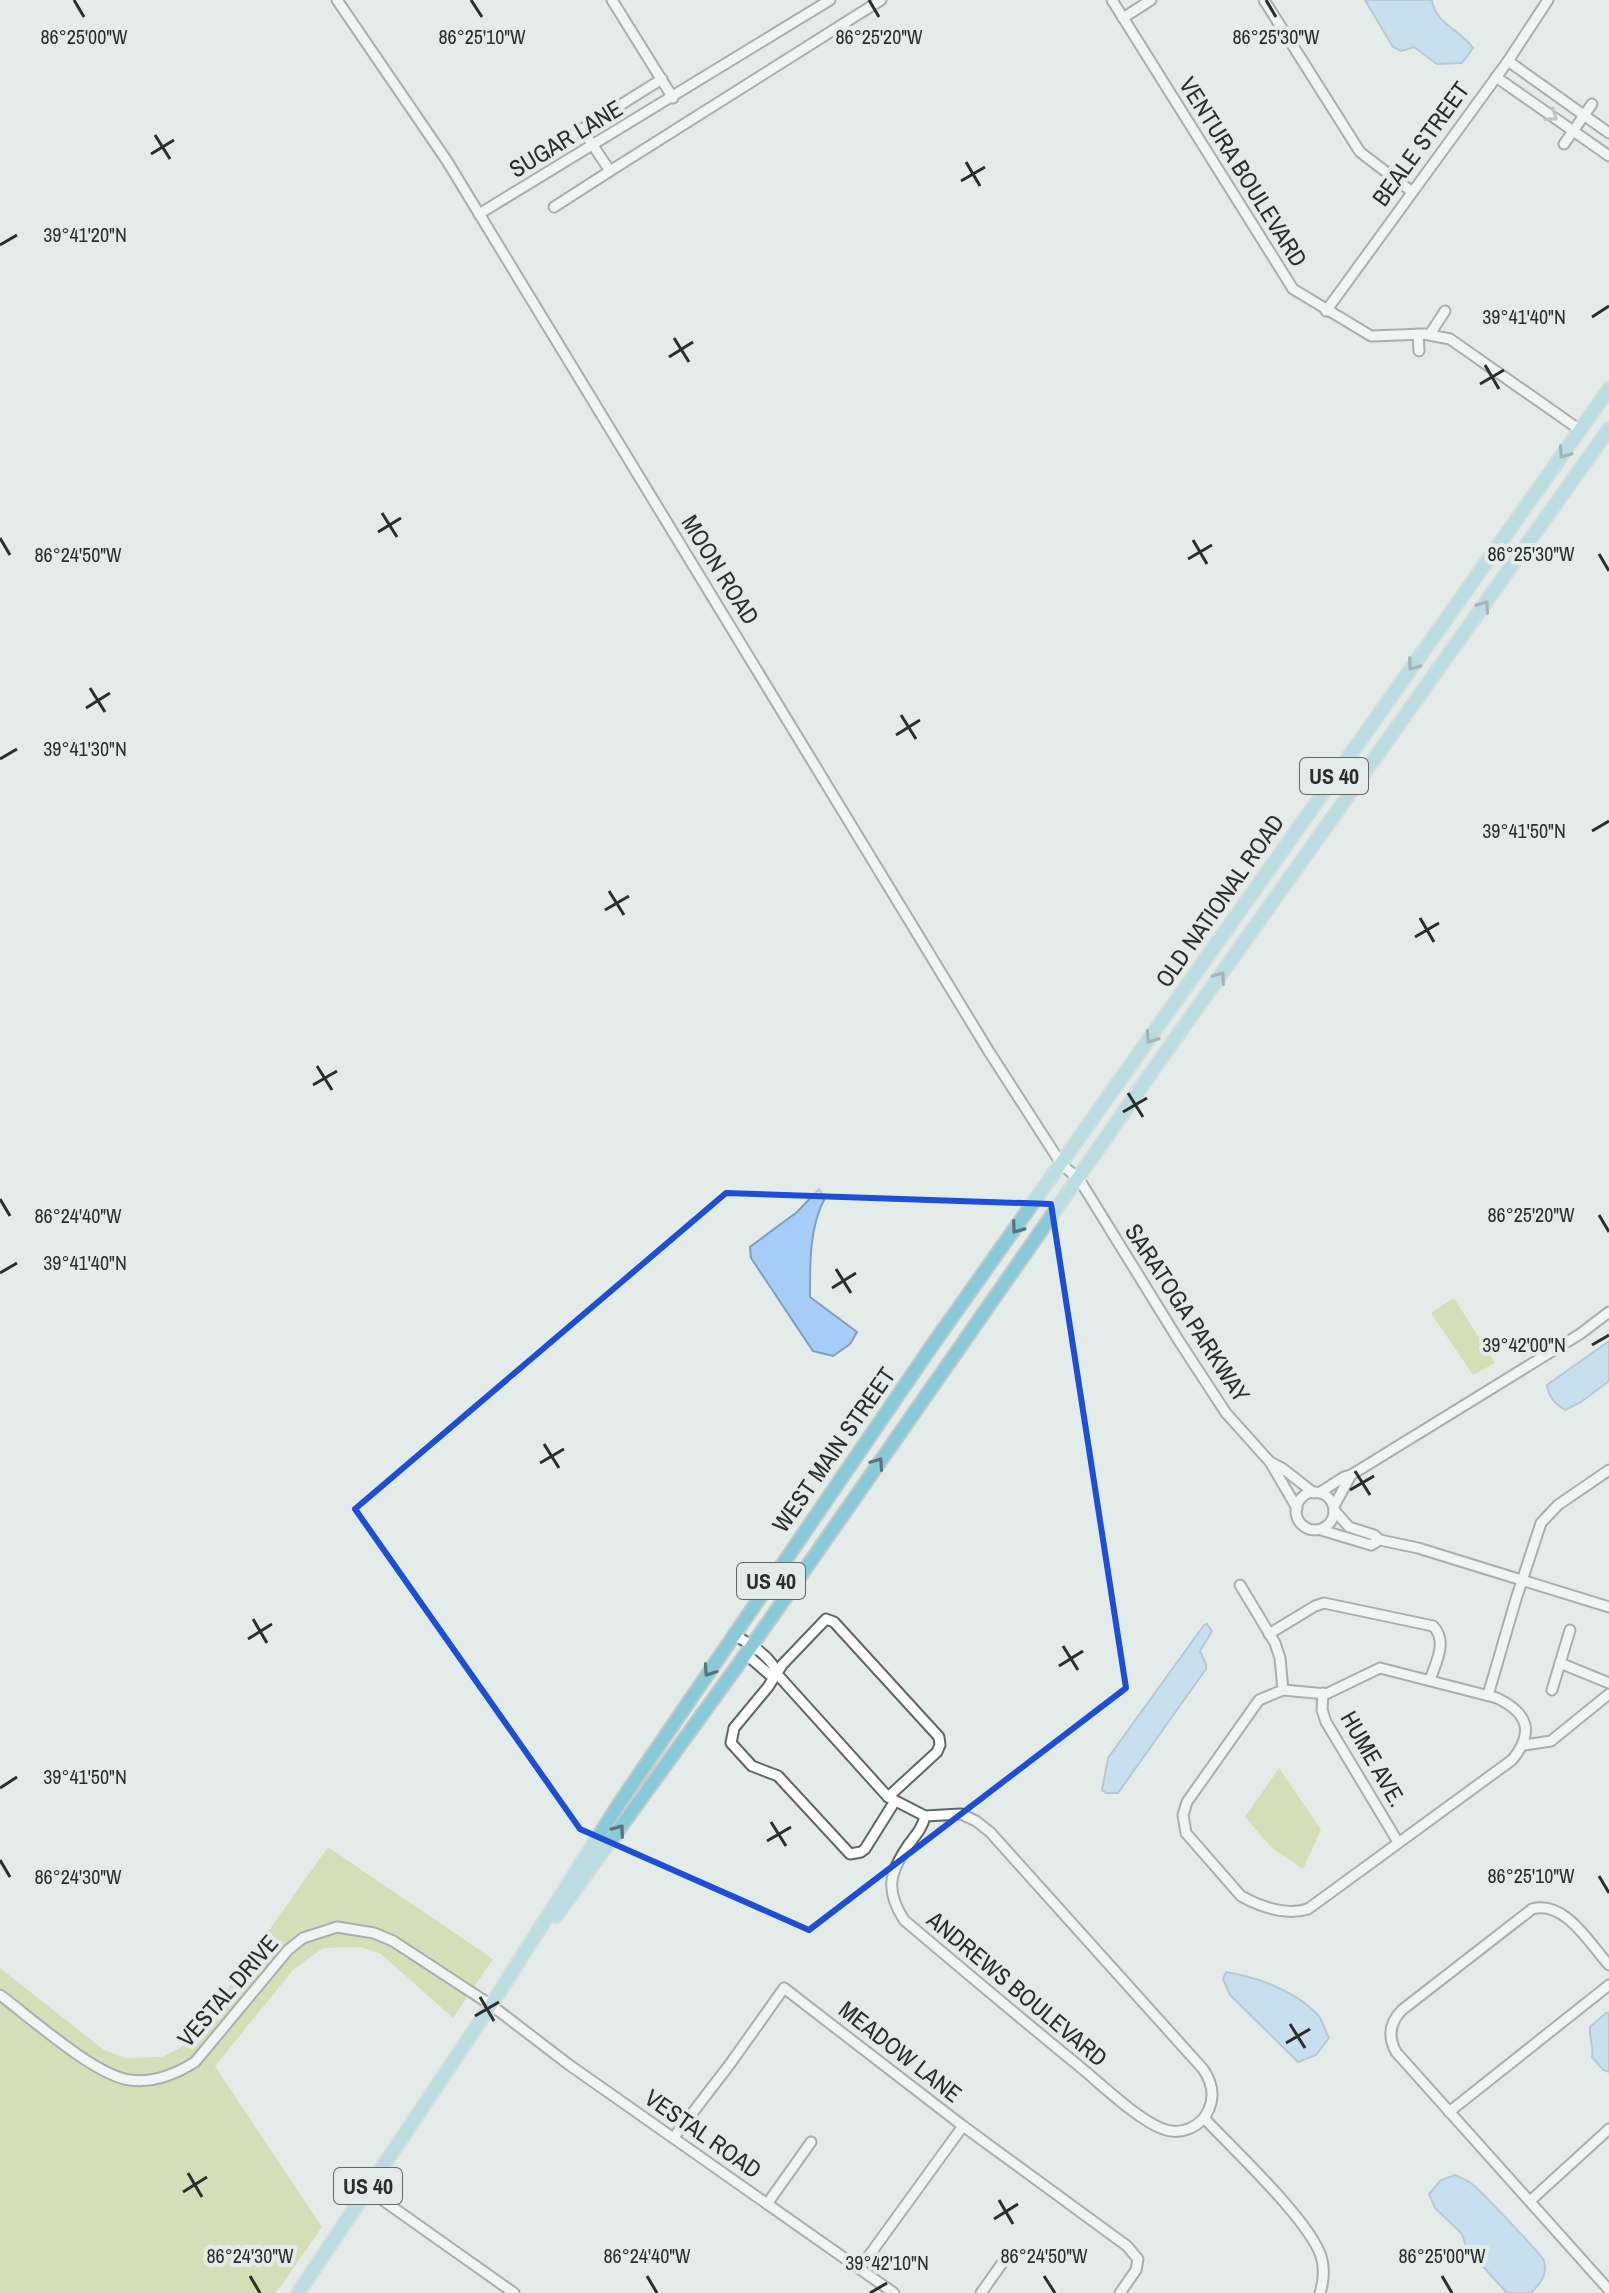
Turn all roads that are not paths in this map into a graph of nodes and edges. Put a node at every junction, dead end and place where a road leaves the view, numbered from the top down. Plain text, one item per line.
1 (337, 0) edge
2 (612, 0) edge
3 (830, 0) edge
4 (881, 0) edge
5 (1112, 0) edge
6 (1151, 0) edge
7 (1264, 0) edge
8 (1548, 0) edge
9 (866, 4) edge
10 (1123, 18) junction
11 (1508, 61) junction
12 (1496, 77) junction
13 (662, 79) junction
14 (673, 98) junction
15 (1592, 104) dead end
16 (1584, 116) junction
17 (582, 129) junction
18 (1573, 131) junction
19 (1609, 133) edge
20 (1564, 144) dead end
21 (593, 147) junction
22 (1609, 156) edge
23 (525, 166) dead end
24 (610, 171) junction
25 (1411, 191) junction
26 (554, 207) dead end
27 (479, 214) junction
28 (1326, 311) junction
29 (1445, 311) dead end
30 (1418, 334) junction
31 (1430, 334) junction
32 (1419, 351) dead end
33 (1609, 389) edge
34 (1609, 429) edge
35 (1580, 430) junction
36 (1062, 1165) junction
37 (1079, 1179) junction
38 (1609, 1312) edge
39 (1270, 1462) junction
40 (1609, 1470) edge
41 (1351, 1475) junction
42 (1316, 1493) junction
43 (1297, 1508) junction
44 (1334, 1508) junction
45 (1321, 1530) junction
46 (1380, 1540) junction
47 (1523, 1580) junction
48 (1240, 1585) dead end
49 (1609, 1607) edge
50 (1570, 1630) dead end
51 (1269, 1634) junction
52 (734, 1635) junction
53 (748, 1649) junction
54 (1560, 1663) junction
55 (777, 1674) junction
56 (1430, 1680) junction
57 (1609, 1683) edge
58 (1283, 1690) junction
59 (1552, 1690) dead end
60 (1323, 1693) junction
61 (1609, 1694) edge
62 (1488, 1695) junction
63 (1524, 1745) junction
64 (892, 1799) junction
65 (925, 1816) junction
66 (1398, 1842) junction
67 (1609, 1965) edge
68 (1609, 1985) edge
69 (0, 1995) edge
70 (491, 2005) junction
71 (1449, 2112) junction
72 (1205, 2119) junction
73 (963, 2126) junction
74 (1609, 2129) edge
75 (674, 2137) junction
76 (811, 2142) dead end
77 (367, 2189) junction
78 (1530, 2201) junction
79 (767, 2204) junction
80 (1003, 2262) dead end
81 (860, 2268) junction
82 (1609, 2290) edge
83 (298, 2293) edge
84 (514, 2293) edge
85 (894, 2293) edge
86 (981, 2293) edge
87 (1120, 2293) edge
88 (1320, 2293) edge

1 - 27 street, MOON ROAD
2 - 13 street
3 - 14 street, SUGAR LANE
4 - 9 street
5 - 10 street, VENTURA BOULEVARD
6 - 10 street
7 - 25 street
8 - 11 street, BEALE STREET
9 - 24 street
10 - 28 street, VENTURA BOULEVARD
11 - 12 street, BEALE STREET
11 - 16 street
12 -> 18 street
12 - 25 street, BEALE STREET
13 - 14 street
13 - 17 street
14 - 21 street, SUGAR LANE
15 - 16 street
16 - 18 street
16 - 19 street
17 - 21 street
17 - 23 street
18 - 20 street
18 - 22 street
21 - 24 street
21 - 27 street, SUGAR LANE
24 - 26 street
25 - 28 street, BEALE STREET
27 - 36 street, MOON ROAD
28 - 30 street, VENTURA BOULEVARD
29 - 31 street
30 - 31 street, VENTURA BOULEVARD
30 - 32 street
31 - 35 street, VENTURA BOULEVARD
33 - 35 main road, OLD NATIONAL ROAD / US 40
37 -> 34 main road, OLD NATIONAL ROAD / US 40
35 -> 36 main road, OLD NATIONAL ROAD / US 40
36 - 37 street, MOON ROAD
36 -> 52 main road, WEST MAIN STREET / US 40
37 - 39 street, SARATOGA PARKWAY
53 -> 37 main road, WEST MAIN STREET / US 40
38 - 41 street
39 - 42 street, SARATOGA PARKWAY
39 - 43 street, SARATOGA PARKWAY
40 - 47 street
41 - 42 street
41 - 44 street
42 - 43 street
42 - 44 street
43 - 45 street
44 - 45 street
44 - 46 street
45 - 46 street
46 - 47 street
47 - 49 street
47 - 62 street
48 - 51 street
50 - 54 street
51 - 56 street
51 - 58 street
52 - 53 street
52 -> 70 main road, WEST MAIN STREET / US 40
53 - 55 street
70 -> 53 main road, WEST MAIN STREET / US 40
54 - 57 street
54 - 59 street
55 - 64 street
55 - 64 street
55 - 64 street
56 - 60 street
56 - 62 street
58 - 60 street
58 - 66 street
60 - 66 street, HUME AVE.
61 - 63 street
62 - 63 street
63 - 66 street
64 - 65 street
65 - 72 street
65 - 72 street, ANDREWS BOULEVARD
67 - 71 street
68 - 71 street
69 - 70 street, VESTAL DRIVE
70 - 75 street, VESTAL ROAD
70 - 77 main road, WEST MAIN STREET / US 40
71 - 78 street
72 - 88 street
73 - 75 street, MEADOW LANE
73 - 81 street
73 - 87 street, MEADOW LANE
74 - 78 street
75 - 79 street, VESTAL ROAD
76 - 79 street
77 - 83 main road, WEST MAIN STREET / US 40
77 - 84 street
78 - 82 street
79 - 81 street, VESTAL ROAD
80 - 86 street
81 - 85 street, VESTAL ROAD

